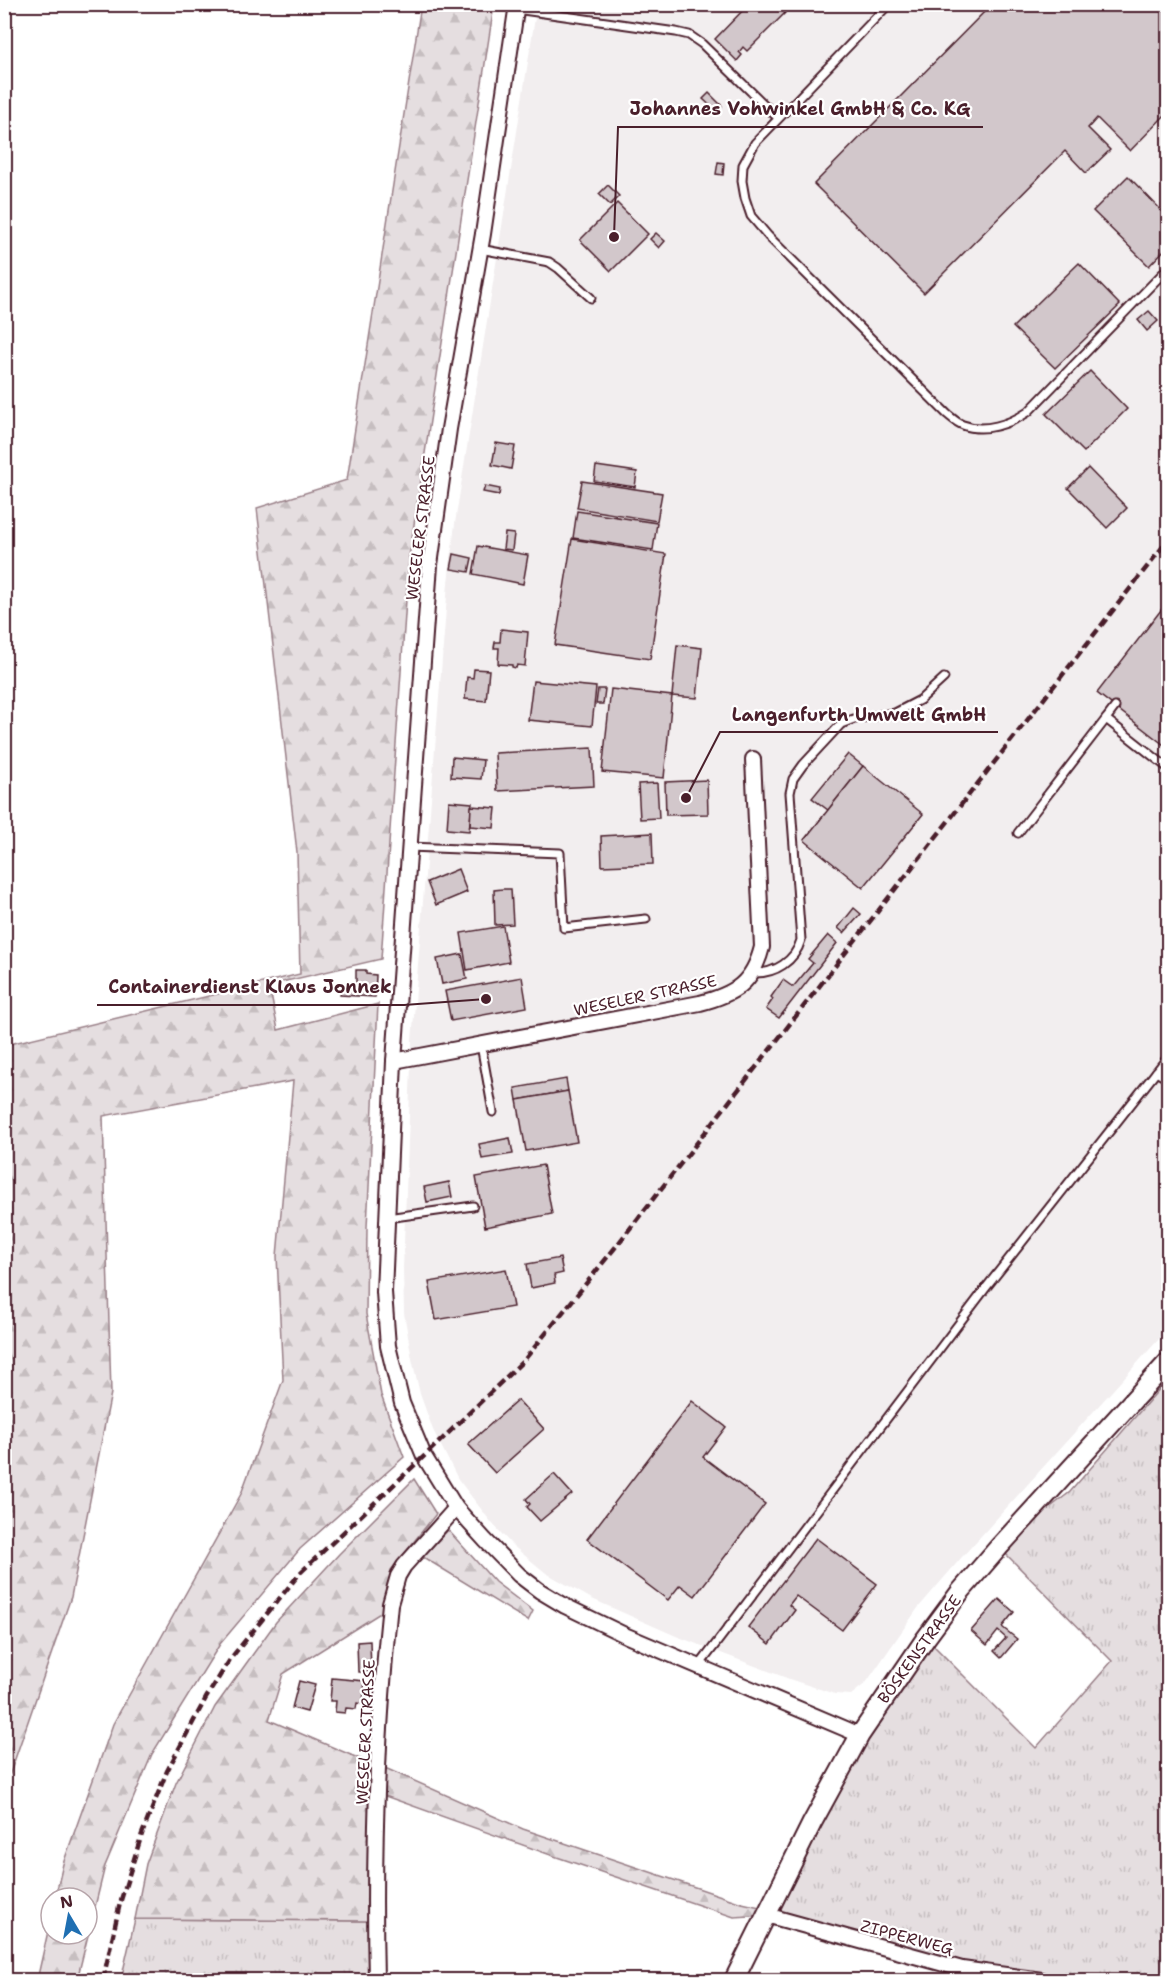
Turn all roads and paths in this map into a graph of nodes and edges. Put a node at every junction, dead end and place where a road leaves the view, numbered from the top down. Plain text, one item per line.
1 (889, 4) edge
2 (517, 7) edge
3 (778, 118) junction
4 (480, 249) junction
5 (1168, 268) edge
6 (591, 298) dead end
7 (944, 678) dead end
8 (1115, 707) dead end
9 (1106, 720) junction
10 (753, 759) dead end
11 (1168, 768) edge
12 (1018, 833) dead end
13 (409, 847) junction
14 (646, 919) dead end
15 (753, 973) junction
16 (481, 1045) junction
17 (1168, 1057) edge
18 (394, 1061) junction
19 (1156, 1072) junction
20 (1168, 1079) edge
21 (493, 1112) dead end
22 (473, 1206) dead end
23 (387, 1218) junction
24 (1167, 1368) edge
25 (456, 1508) junction
26 (699, 1666) junction
27 (860, 1735) junction
28 (766, 1915) junction
29 (376, 1980) edge
30 (734, 1980) edge
31 (1042, 1980) edge

1 - 3 lane
2 - 3 lane
2 - 4 street, WESELER STRASSE
3 - 5 lane
4 - 6 lane
4 - 13 street, WESELER STRASSE
7 - 15 lane
8 - 9 lane
9 - 11 lane
9 - 12 lane
10 - 15 street
13 - 14 lane
13 - 18 street, WESELER STRASSE
15 - 16 street, WESELER STRASSE
16 - 18 street, WESELER STRASSE
16 - 21 lane
17 - 19 lane
18 - 23 street, WESELER STRASSE
19 - 20 lane
19 - 26 lane
22 - 23 lane
23 - 25 street, WESELER STRASSE
24 - 27 main road, BÖSKENSTRASSE
25 - 26 street, WESELER STRASSE
25 - 29 street, WESELER STRASSE
26 - 27 street, WESELER STRASSE
27 - 28 main road, BÖSKENSTRASSE
28 - 30 main road, BÖSKENSTRASSE
28 - 31 street, ZIPPERWEG

